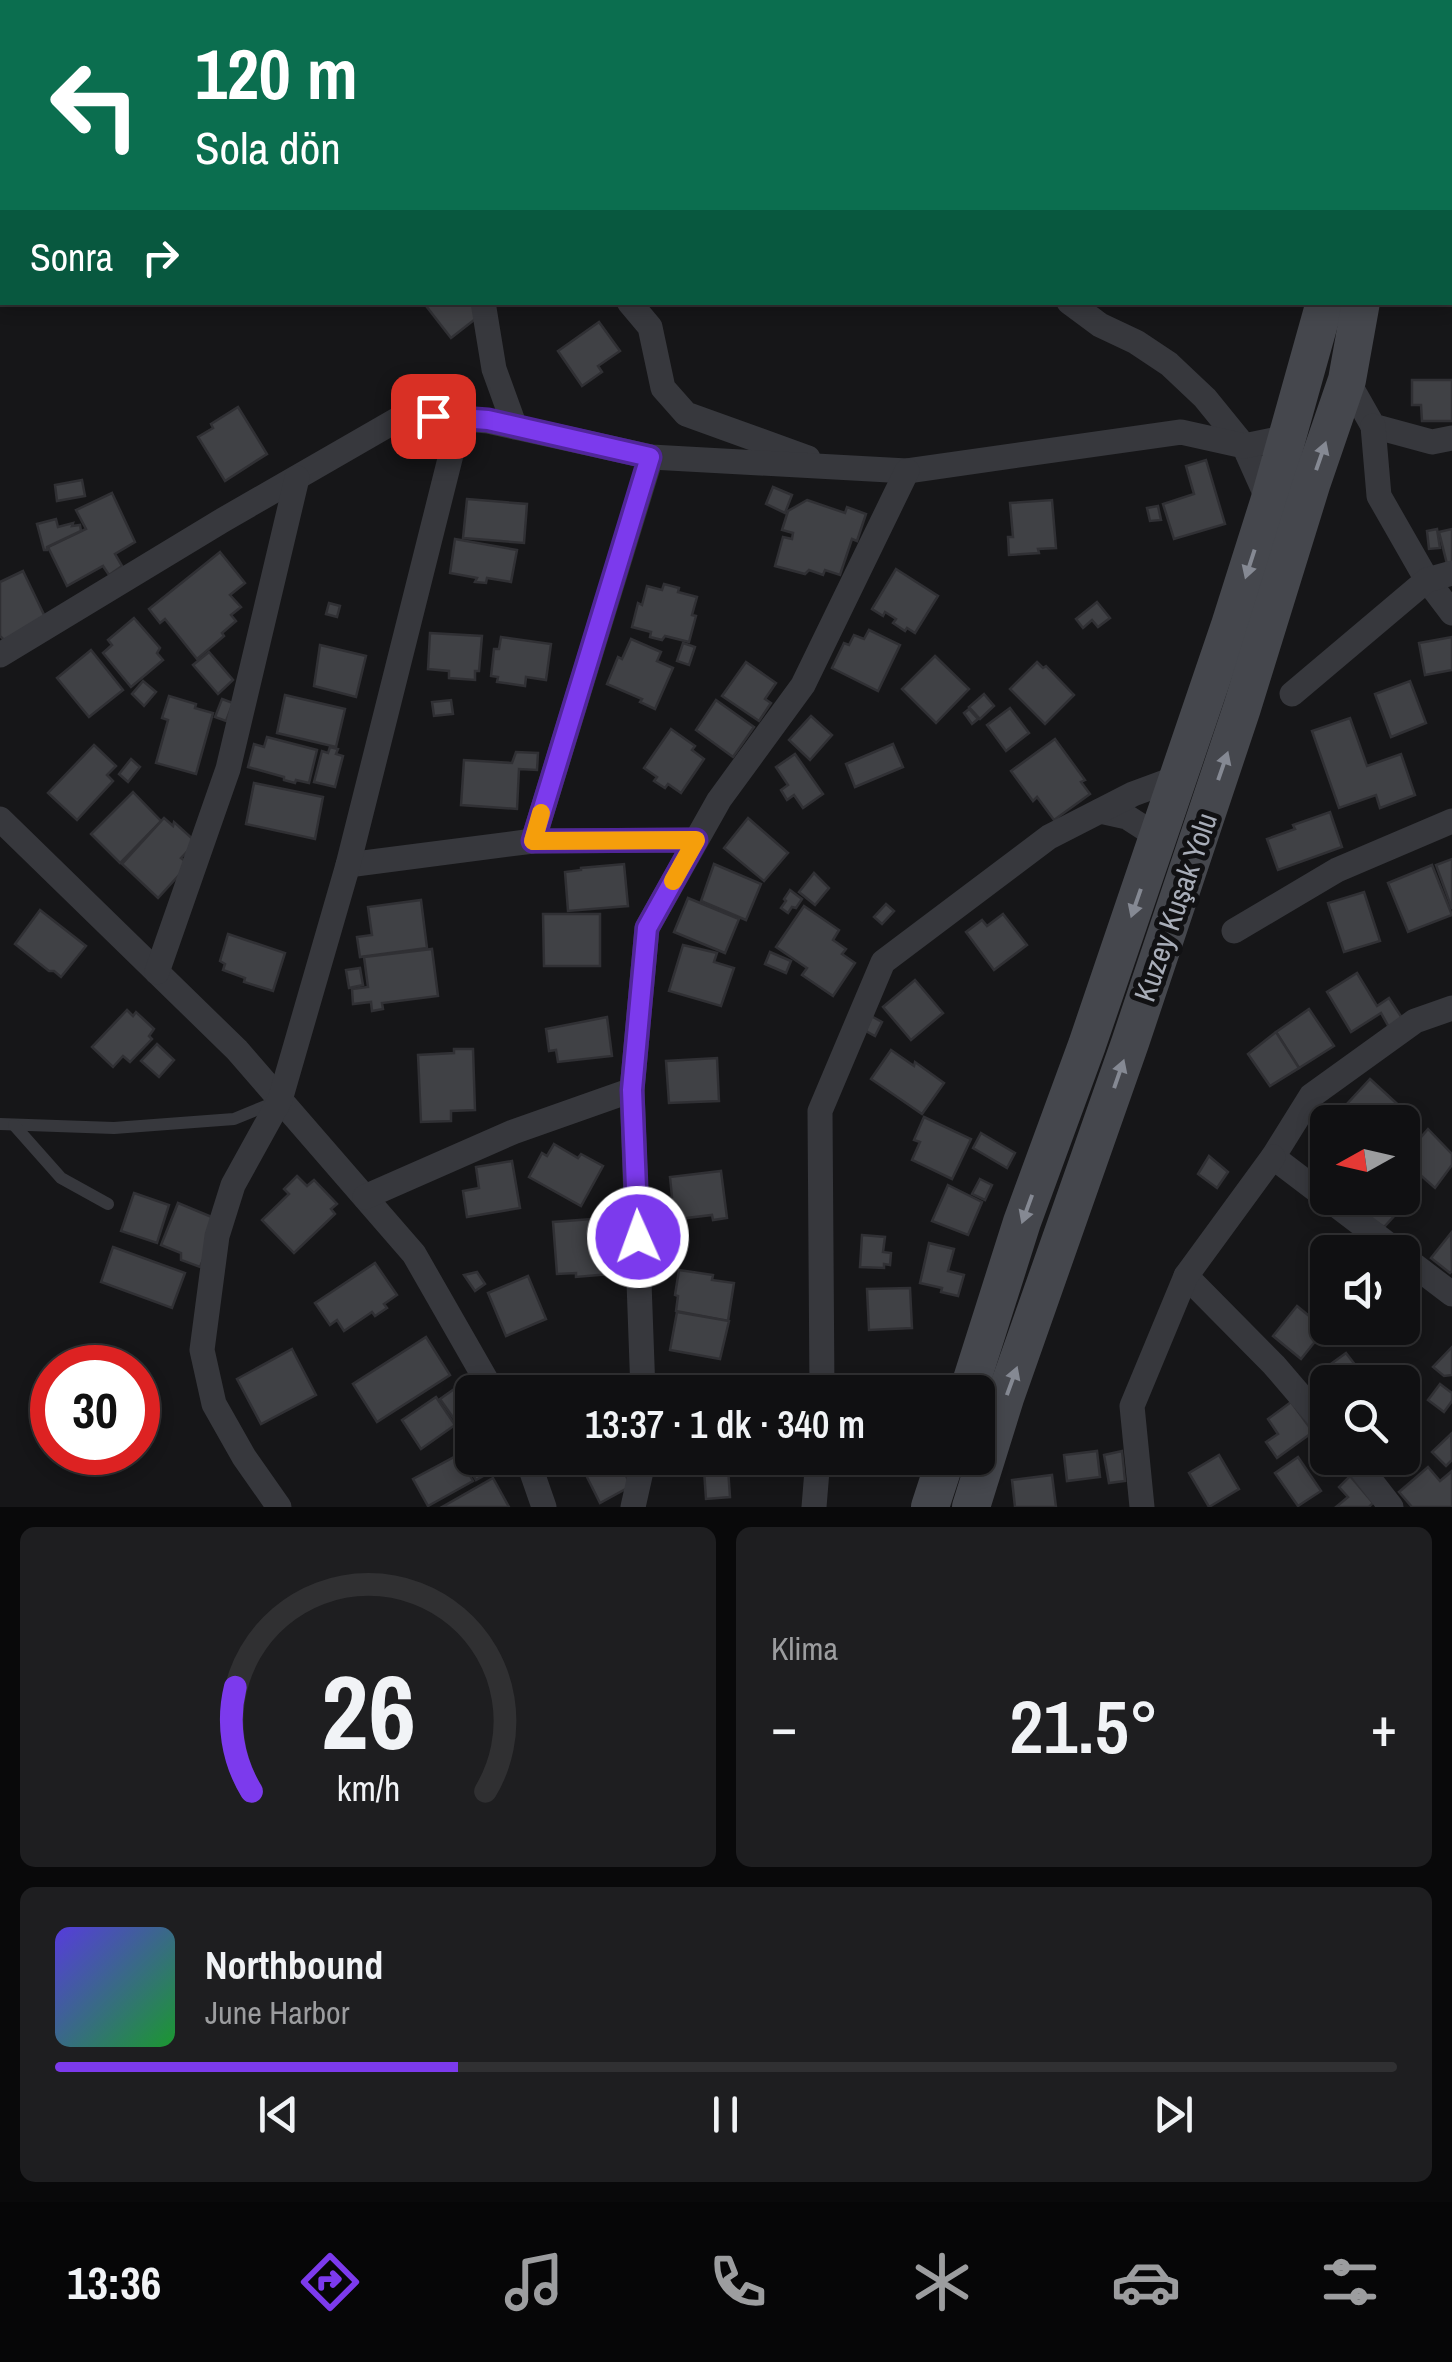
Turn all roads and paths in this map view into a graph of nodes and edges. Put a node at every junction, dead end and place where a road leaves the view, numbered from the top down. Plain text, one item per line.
1 (483, 305) edge
2 (632, 305) edge
3 (1073, 305) edge
4 (1324, 305) edge
5 (1360, 305) edge
6 (1348, 380) junction
7 (460, 418) junction
8 (1374, 426) junction
9 (515, 427) junction
10 (1288, 437) junction
11 (1452, 438) edge
12 (1244, 446) junction
13 (650, 457) junction
14 (833, 467) junction
15 (907, 471) junction
16 (297, 478) junction
17 (1269, 502) junction
18 (1440, 576) edge
19 (1452, 613) edge
20 (0, 656) edge
21 (1292, 694) dead end
22 (1179, 777) junction
23 (1100, 811) junction
24 (0, 818) edge
25 (1452, 822) edge
26 (1158, 837) junction
27 (696, 840) junction
28 (533, 841) junction
29 (348, 864) junction
30 (1234, 931) dead end
31 (157, 972) junction
32 (1452, 1008) edge
33 (632, 1090) junction
34 (280, 1100) junction
35 (7, 1124) edge
36 (1273, 1157) junction
37 (364, 1197) junction
38 (108, 1204) dead end
39 (1375, 1235) edge
40 (1420, 1269) edge
41 (1186, 1276) junction
42 (1452, 1294) edge
43 (483, 1375) edge
44 (641, 1375) edge
45 (822, 1375) edge
46 (973, 1375) edge
47 (1310, 1407) edge
48 (533, 1475) edge
49 (640, 1475) edge
50 (817, 1475) edge
51 (940, 1475) edge
52 (1366, 1475) edge
53 (279, 1507) edge
54 (544, 1507) edge
55 (633, 1507) edge
56 (814, 1507) edge
57 (930, 1507) edge
58 (971, 1507) edge
59 (1142, 1507) edge
60 (1391, 1507) edge

1 - 9 street
2 - 14 street
3 - 12 street
4 - 10 main road, Kuzey Kuşak Yolu
5 - 6 main road, Kuzey Kuşak Yolu
6 - 8 street
58 -> 6 main road, Kuzey Kuşak Yolu
7 - 9 street
7 - 16 street
7 - 29 street
8 - 11 street
8 - 18 street
9 - 13 street
10 - 12 street
10 - 17 main road, Kuzey Kuşak Yolu
12 - 15 street
12 - 17 street
13 - 14 street
13 - 28 street
14 - 15 street
15 - 27 street
16 - 20 street
16 - 31 street
17 -> 22 main road, Kuzey Kuşak Yolu
18 - 19 street
18 - 21 street
22 - 23 street
22 - 26 main road, Kuzey Kuşak Yolu
23 - 26 street
23 - 45 street
24 - 31 street
25 - 30 street
26 -> 46 main road, Kuzey Kuşak Yolu
27 - 28 street
27 - 33 street
28 - 29 street
29 - 34 street
31 - 34 street
32 - 36 street
33 - 37 street
33 - 44 street
34 - 35 lane
34 - 37 street
34 - 53 street
35 - 38 lane
36 - 39 street
36 - 41 street
37 - 43 street
40 - 42 street
41 - 47 street
41 - 59 street
48 - 54 street
49 - 55 street
50 - 56 street
51 - 57 main road
52 - 60 street

